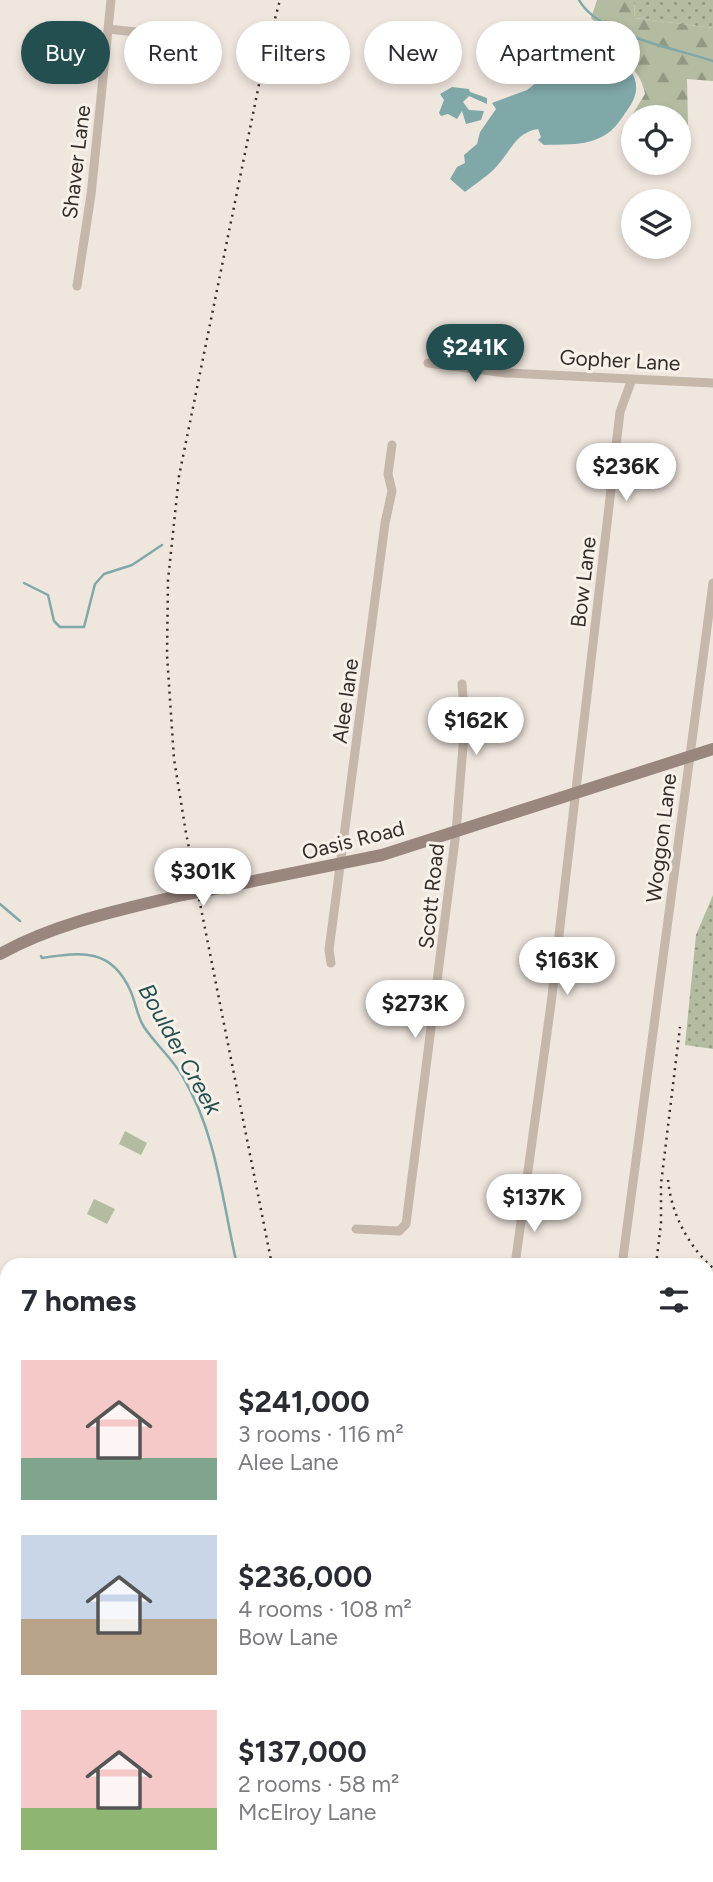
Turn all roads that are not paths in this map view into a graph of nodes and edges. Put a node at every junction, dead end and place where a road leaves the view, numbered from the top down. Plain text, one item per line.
1 (111, 0) edge
2 (109, 21) edge
3 (102, 84) edge
4 (77, 286) dead end
5 (428, 363) dead end
6 (632, 379) junction
7 (713, 383) edge
8 (392, 445) dead end
9 (713, 583) edge
10 (462, 684) dead end
11 (713, 749) edge
12 (688, 757) junction
13 (575, 793) junction
14 (456, 832) junction
15 (340, 866) junction
16 (0, 954) edge
17 (331, 963) dead end
18 (356, 1229) dead end
19 (516, 1258) edge
20 (623, 1258) edge

1 - 2 street, Shaver Lane
3 - 4 street, Shaver Lane
5 - 6 street, Gopher Lane
6 - 7 street, Gopher Lane
6 - 13 street, Bow Lane
8 - 15 street, Alee lane
9 - 12 street, Woggon Lane
10 - 14 street, Scott Road
11 - 12 main road, Oasis Road
12 - 13 main road, Oasis Road
12 - 20 street, Woggon Lane
13 - 14 main road, Oasis Road
13 - 19 street, Bow Lane
14 - 15 main road, Oasis Road
14 - 18 street, Scott Road
15 - 16 main road, Oasis Road, bridge
15 - 17 street, Alee lane

